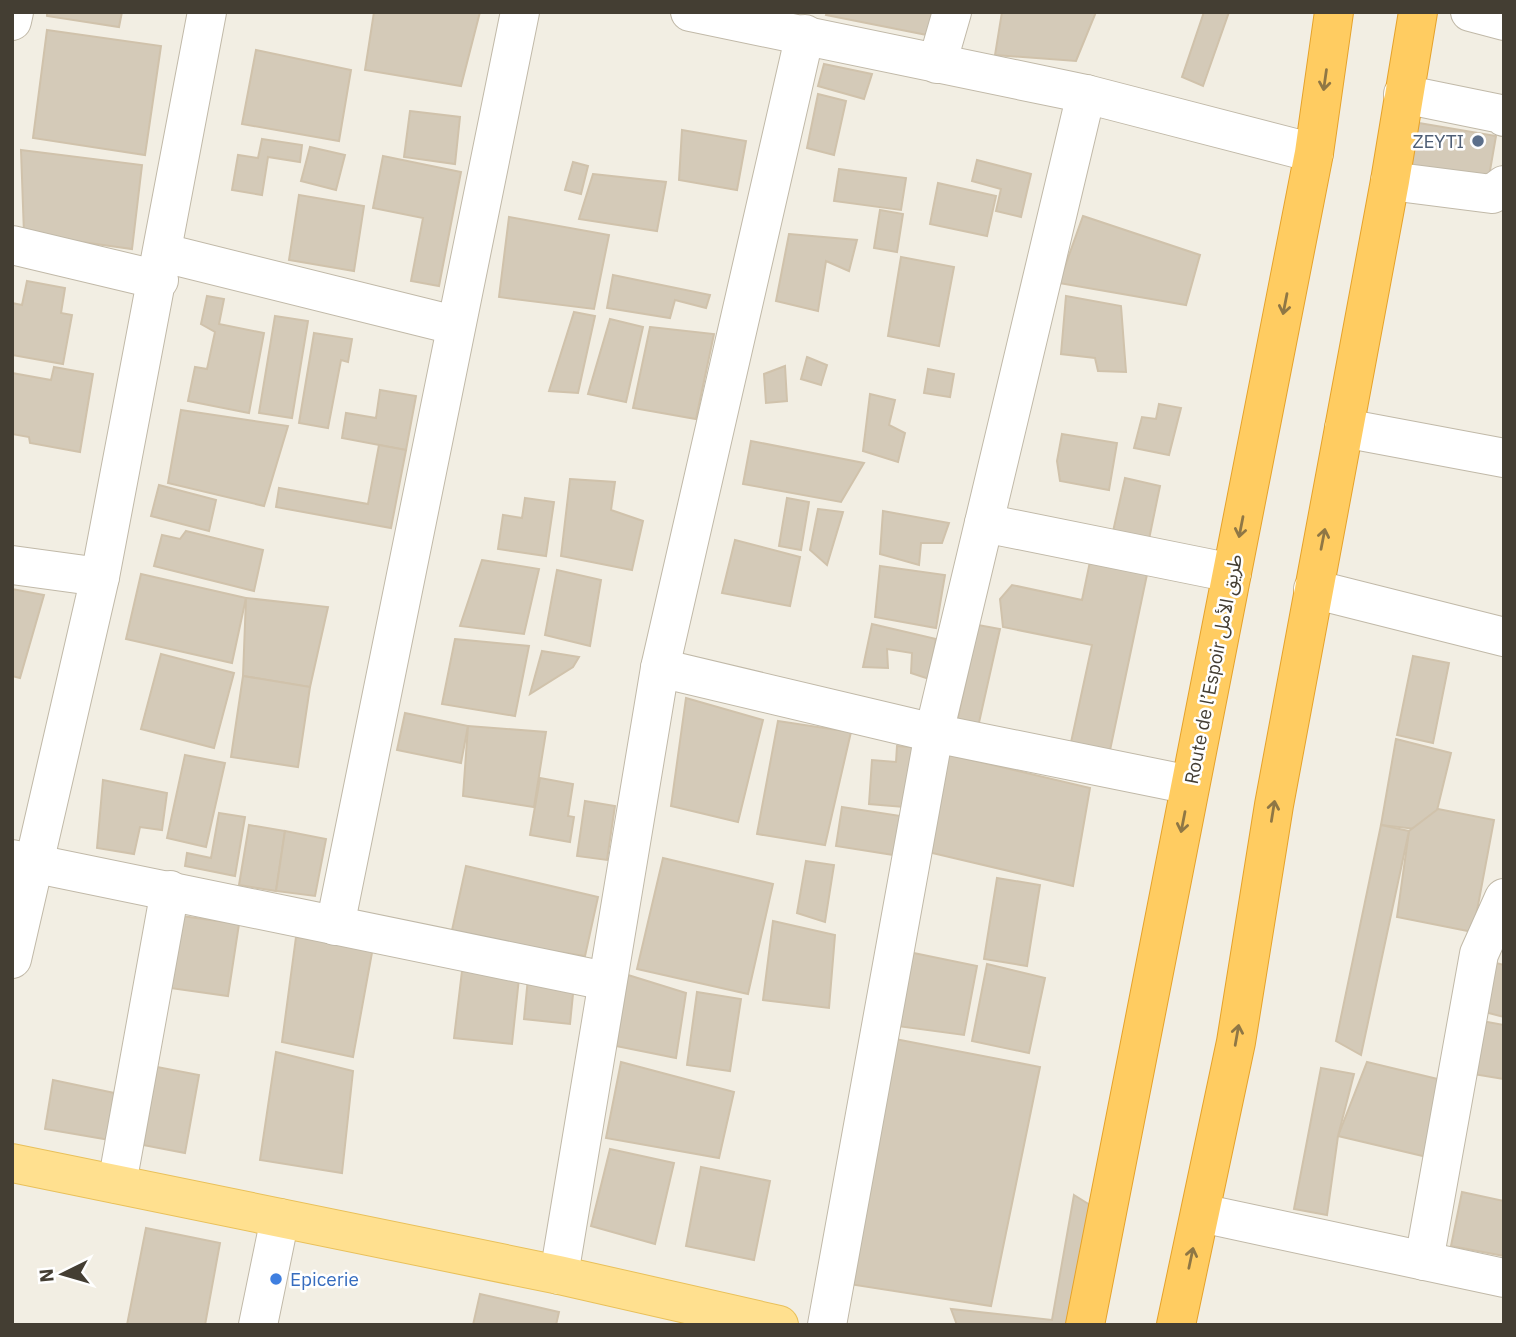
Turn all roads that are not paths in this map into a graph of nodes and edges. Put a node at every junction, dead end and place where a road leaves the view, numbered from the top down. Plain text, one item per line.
1 (14, 12) edge
2 (207, 12) edge
3 (520, 12) edge
4 (690, 12) edge
5 (952, 12) edge
6 (1334, 12) edge
7 (1418, 12) edge
8 (1470, 12) edge
9 (12, 21) edge
10 (1504, 21) edge
11 (806, 34) junction
12 (937, 64) junction
13 (1086, 94) junction
14 (1403, 94) junction
15 (1504, 117) edge
16 (1314, 153) junction
17 (1390, 181) junction
18 (1504, 185) edge
19 (12, 245) edge
20 (161, 267) junction
21 (454, 324) junction
22 (1344, 428) junction
23 (1504, 458) edge
24 (984, 523) junction
25 (12, 565) edge
26 (1232, 573) junction
27 (100, 577) junction
28 (1313, 589) junction
29 (1504, 637) edge
30 (660, 668) junction
31 (934, 733) junction
32 (1190, 785) junction
33 (23, 861) edge
34 (170, 890) junction
35 (1504, 898) edge
36 (335, 926) junction
37 (12, 959) edge
38 (606, 981) junction
39 (12, 1163) edge
40 (117, 1184) junction
41 (1201, 1213) junction
42 (280, 1218) junction
43 (1424, 1261) junction
44 (559, 1275) junction
45 (1504, 1278) edge
46 (713, 1317) edge
47 (258, 1325) edge
48 (779, 1325) edge
49 (827, 1325) edge
50 (1085, 1325) edge
51 (1176, 1325) edge

1 - 9 street
2 - 20 street
3 - 21 street
4 - 11 street
5 - 12 street
6 -> 16 highway, Route de l’Espoir طريق الأمل
7 - 14 highway
8 - 10 street
11 - 12 street
11 - 30 street
12 - 13 street
13 - 16 street
13 - 24 street
14 - 15 street
14 - 17 highway
16 -> 26 highway, Route de l’Espoir طريق الأمل
17 - 18 street
17 - 22 highway
19 - 20 street
20 - 21 street
20 - 27 street
21 - 36 street
22 - 23 street
28 -> 22 highway
24 - 26 street
24 - 31 street
25 - 27 street
26 - 32 highway, Route de l’Espoir طريق الأمل
27 - 33 street
28 - 29 street
41 -> 28 highway
30 - 31 street
30 - 38 street
31 - 32 street
31 - 49 street
32 -> 50 highway, Route de l’Espoir طريق الأمل
33 - 34 street
33 - 37 street
34 - 36 street
34 - 40 street
35 - 43 street
36 - 38 street
38 - 44 street
39 - 40 main road
40 - 42 main road
41 - 43 street
51 -> 41 highway
42 - 44 main road
42 - 47 street
43 - 45 street
44 - 46 main road
46 - 48 main road

